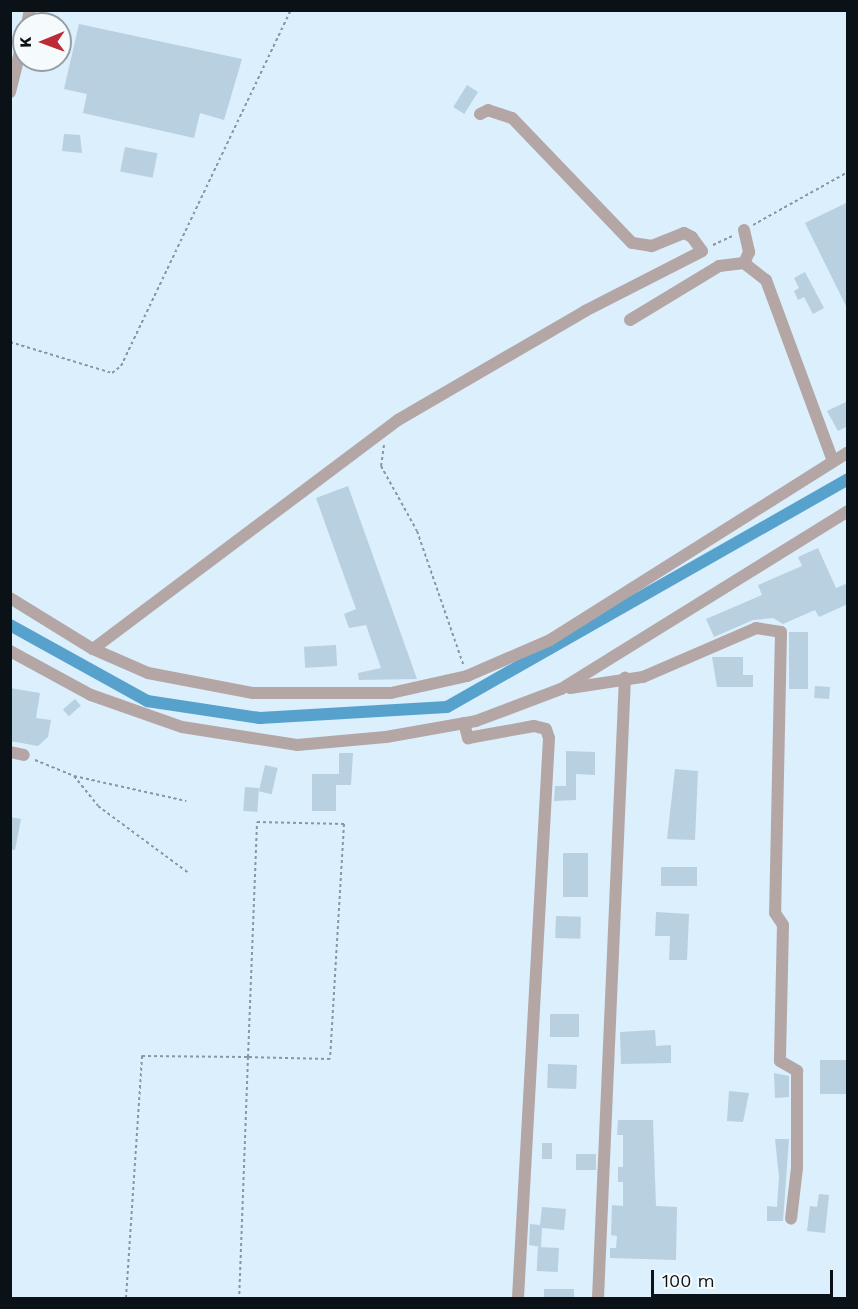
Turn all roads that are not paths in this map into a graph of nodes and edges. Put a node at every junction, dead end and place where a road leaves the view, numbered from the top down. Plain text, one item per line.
1 (15, 72) edge
2 (10, 92) edge
3 (480, 114) dead end
4 (744, 230) road end
5 (744, 263) junction
6 (630, 320) dead end
7 (848, 452) edge
8 (833, 461) junction
9 (848, 511) edge
10 (10, 598) edge
11 (93, 649) junction
12 (10, 651) edge
13 (625, 678) junction
14 (561, 689) junction
15 (464, 723) junction
16 (10, 752) edge
17 (24, 755) road end
18 (791, 1219) dead end
19 (518, 1299) edge
20 (598, 1299) edge

1 - 2 street
3 - 11 street
4 - 5 street
5 - 6 street
5 - 8 street
7 - 8 street
8 - 11 street
9 - 14 street
10 - 11 street
12 - 15 street
13 - 14 street
13 - 18 street
13 - 20 street
14 - 15 street
15 - 19 street
16 - 17 street

